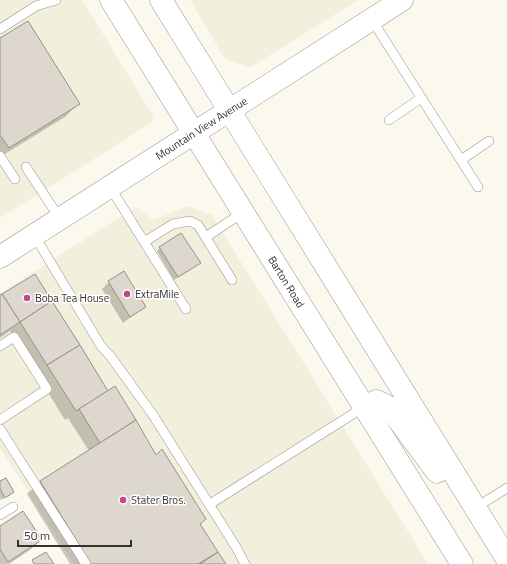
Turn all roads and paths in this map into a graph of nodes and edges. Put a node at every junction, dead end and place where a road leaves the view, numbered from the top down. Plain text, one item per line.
1 (56, 0) edge
2 (111, 0) edge
3 (161, 0) edge
4 (402, 0) edge
5 (372, 19) junction
6 (0, 29) edge
7 (421, 98) junction
8 (228, 110) junction
9 (389, 120) dead end
10 (193, 134) junction
11 (489, 141) dead end
12 (0, 156) edge
13 (461, 160) junction
14 (26, 167) dead end
15 (15, 179) dead end
16 (110, 187) junction
17 (478, 187) dead end
18 (242, 213) junction
19 (60, 219) junction
20 (34, 235) junction
21 (206, 237) junction
22 (144, 242) junction
23 (0, 257) edge
24 (232, 280) dead end
25 (186, 309) dead end
26 (0, 346) edge
27 (364, 407) junction
28 (0, 420) edge
29 (0, 429) edge
30 (507, 488) edge
31 (210, 504) junction
32 (13, 507) dead end
33 (478, 514) junction
34 (0, 515) edge
35 (507, 560) edge
36 (86, 564) edge
37 (245, 564) edge
38 (462, 564) edge

1 - 6 lane
2 - 10 main road, Barton Road
3 - 8 main road
4 - 5 main road, Mountain View Avenue
5 - 7 lane
5 - 8 main road, Mountain View Avenue
7 - 9 lane
7 - 13 lane
8 - 10 main road, Mountain View Avenue
8 - 33 main road
10 - 16 main road, Mountain View Avenue
10 - 18 main road, Barton Road
11 - 13 lane
12 - 15 lane
13 - 17 lane
14 - 19 lane
16 - 19 main road, Mountain View Avenue
16 - 22 lane
18 - 21 lane
18 - 27 main road, Barton Road
19 - 20 main road, Mountain View Avenue
20 - 23 main road, Mountain View Avenue
20 - 31 lane
21 - 22 lane
21 - 24 lane
22 - 25 lane
26 - 28 lane
27 - 31 lane
27 - 33 main road
27 - 38 main road, Barton Road
29 - 36 lane
30 - 33 lane
31 - 37 lane
32 - 34 lane
33 - 35 main road

